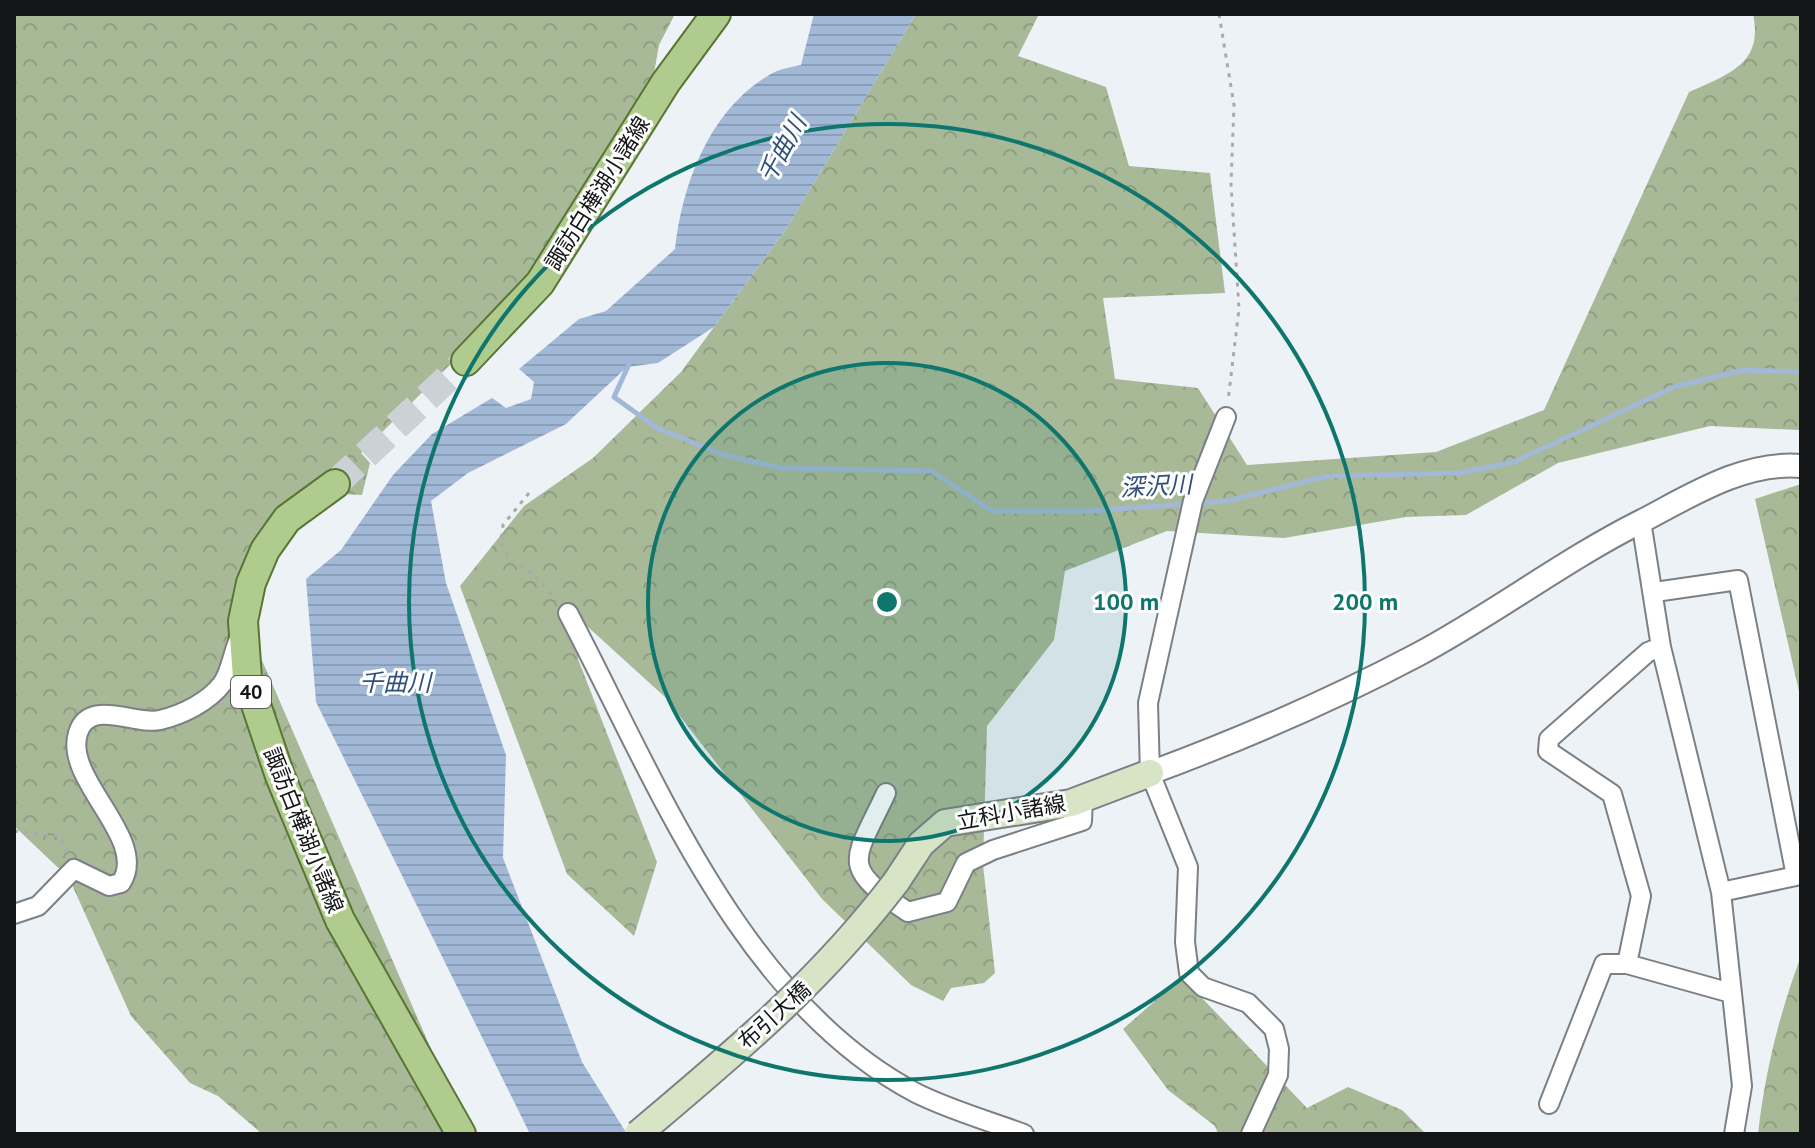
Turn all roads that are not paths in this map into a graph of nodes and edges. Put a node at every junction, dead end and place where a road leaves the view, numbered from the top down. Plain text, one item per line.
1 (716, 14) edge
2 (466, 361) tunnel mouth
3 (1226, 417) road end
4 (1801, 466) edge
5 (335, 484) tunnel mouth
6 (1641, 521) junction
7 (1655, 592) junction
8 (568, 613) road end
9 (242, 633) junction
10 (1661, 647) junction
11 (1150, 773) junction
12 (886, 793) dead end
13 (1083, 798) junction
14 (896, 882) joint
15 (1721, 892) junction
16 (14, 914) edge
17 (1627, 964) junction
18 (1731, 993) junction
19 (1549, 1104) dead end
20 (461, 1134) edge
21 (638, 1134) edge
22 (1024, 1134) edge
23 (1251, 1134) edge
24 (1734, 1134) edge

1 - 2 main road, 諏訪白樺湖小諸線
3 - 11 street
4 - 6 street
5 - 9 main road, 諏訪白樺湖小諸線 / 40
6 - 7 street
6 - 11 street
7 - 10 street
7 - 15 street
8 - 22 street
9 - 16 street
9 - 20 main road, 諏訪白樺湖小諸線 / 40
10 - 15 street
10 - 17 street
11 - 13 main road, 立科小諸線
11 - 23 street
12 - 13 street
13 - 14 main road, 立科小諸線
14 - 21 main road, 布引大橋, bridge
15 - 18 street
17 - 18 street
17 - 19 street
18 - 24 street

